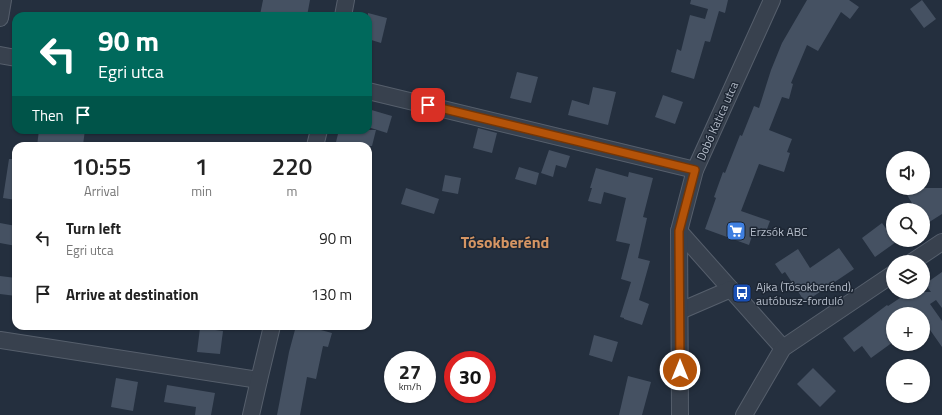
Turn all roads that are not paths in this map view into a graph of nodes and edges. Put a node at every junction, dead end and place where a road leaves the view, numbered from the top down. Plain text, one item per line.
1 (3, 0) edge
2 (346, 0) edge
3 (772, 0) edge
4 (344, 12) edge
5 (0, 18) edge
6 (0, 55) edge
7 (12, 57) edge
8 (372, 92) edge
9 (695, 170) junction
10 (679, 231) junction
11 (942, 242) edge
12 (922, 255) edge
13 (886, 279) edge
14 (731, 289) junction
15 (680, 311) junction
16 (271, 330) edge
17 (0, 340) edge
18 (783, 348) junction
19 (258, 380) junction
20 (251, 415) edge
21 (680, 415) edge
22 (744, 415) edge

1 - 5 street
2 - 4 street
3 - 9 street, Dobó Katica utca
6 - 7 street
8 - 9 street
9 - 10 street, Dobó Katica utca
10 - 14 street
10 - 15 street, Dobó Katica utca
11 - 12 street
13 - 18 street
14 - 15 street
14 - 18 street
15 - 21 street, Dobó Katica utca
16 - 19 street
17 - 19 street
18 - 22 street
19 - 20 street

